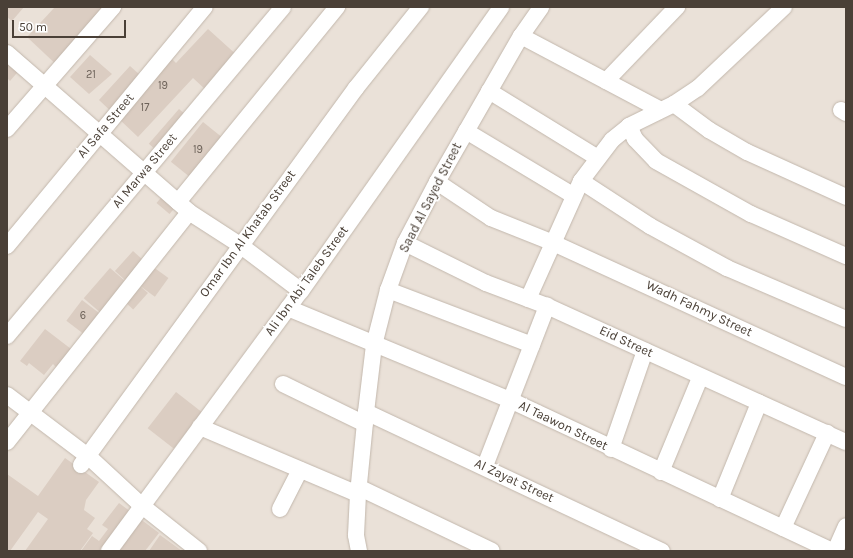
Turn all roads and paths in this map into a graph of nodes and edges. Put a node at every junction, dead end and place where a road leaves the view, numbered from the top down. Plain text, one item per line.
1 (113, 7) edge
2 (205, 7) edge
3 (283, 7) edge
4 (337, 7) edge
5 (421, 7) edge
6 (501, 7) edge
7 (541, 7) edge
8 (676, 7) edge
9 (784, 7) edge
10 (521, 36) junction
11 (7, 52) edge
12 (606, 81) junction
13 (44, 86) junction
14 (489, 91) junction
15 (668, 107) junction
16 (629, 126) junction
17 (7, 129) edge
18 (466, 131) junction
19 (100, 134) junction
20 (598, 158) junction
21 (144, 173) junction
22 (581, 181) junction
23 (437, 182) junction
24 (574, 196) junction
25 (846, 197) edge
26 (183, 207) junction
27 (551, 242) junction
28 (405, 243) junction
29 (240, 245) junction
30 (7, 246) edge
31 (846, 256) edge
32 (388, 290) junction
33 (301, 291) junction
34 (528, 299) junction
35 (547, 306) junction
36 (288, 308) junction
37 (846, 319) edge
38 (7, 336) edge
39 (374, 345) junction
40 (532, 345) junction
41 (646, 351) junction
42 (846, 377) edge
43 (700, 378) junction
44 (283, 384) dead end
45 (7, 395) edge
46 (510, 400) junction
47 (759, 403) junction
48 (29, 414) junction
49 (365, 418) junction
50 (200, 427) junction
51 (827, 433) junction
52 (7, 442) edge
53 (846, 442) edge
54 (611, 449) junction
55 (85, 461) junction
56 (485, 466) junction
57 (300, 470) junction
58 (660, 472) junction
59 (358, 491) junction
60 (720, 499) junction
61 (141, 505) junction
62 (280, 509) dead end
63 (846, 526) edge
64 (783, 528) junction
65 (109, 551) edge
66 (198, 551) edge
67 (359, 551) edge
68 (492, 551) edge
69 (662, 551) edge
70 (834, 551) edge

1 - 13 street
2 - 19 street, Al Safa Street
3 - 21 street, Al Marwa Street
4 - 26 street
5 - 29 street, Omar Ibn Al Khatab Street
6 - 33 street, Ali Ibn Abi Taleb Street
7 - 10 street, Saad Al Sayed Street
8 - 12 street
9 - 15 street
10 - 12 street
10 - 14 street, Saad Al Sayed Street
11 - 13 street
12 - 15 street
13 - 17 street
13 - 19 street
14 - 18 street, Saad Al Sayed Street
14 - 20 street
15 - 16 street
15 - 25 street
16 - 20 street
16 - 31 street
18 - 23 street, Saad Al Sayed Street
18 - 24 street
19 - 21 street
19 - 30 street, Al Safa Street
20 - 22 street
21 - 26 street
21 - 38 street, Al Marwa Street
22 - 24 street
22 - 37 street
23 - 27 street, Wadh Fahmy Street
23 - 28 street, Saad Al Sayed Street
24 - 27 street
26 - 29 street
26 - 48 street
27 - 34 street
27 - 42 street, Wadh Fahmy Street
28 - 32 street, Saad Al Sayed Street
28 - 34 street, Eid Street
29 - 33 street
29 - 55 street, Omar Ibn Al Khatab Street
32 - 39 street, Saad Al Sayed Street
32 - 40 street
33 - 36 street, Ali Ibn Abi Taleb Street
34 - 35 street, Eid Street
35 - 40 street
35 - 41 street, Eid Street
36 - 39 street, Al Taawon Street
36 - 50 street, Ali Ibn Abi Taleb Street
39 - 46 street, Al Taawon Street
39 - 49 street, Saad Al Sayed Street
40 - 46 street
41 - 43 street, Eid Street
41 - 54 street
43 - 47 street, Eid Street
43 - 58 street
44 - 49 street, Al Zayat Street
45 - 48 street
46 - 54 street, Al Taawon Street
46 - 56 street
47 - 51 street, Eid Street
47 - 60 street
48 - 52 street
48 - 55 street
49 - 56 street, Al Zayat Street
49 - 59 street, Saad Al Sayed Street
50 - 57 street
50 - 61 street, Ali Ibn Abi Taleb Street
51 - 53 street, Eid Street
51 - 64 street
54 - 58 street, Al Taawon Street
55 - 61 street
56 - 69 street, Al Zayat Street
57 - 59 street
57 - 62 street
58 - 60 street, Al Taawon Street
59 - 67 street, Saad Al Sayed Street
59 - 68 street
60 - 64 street, Al Taawon Street
61 - 65 street, Ali Ibn Abi Taleb Street
61 - 66 street
63 - 70 street
64 - 70 street, Al Taawon Street

